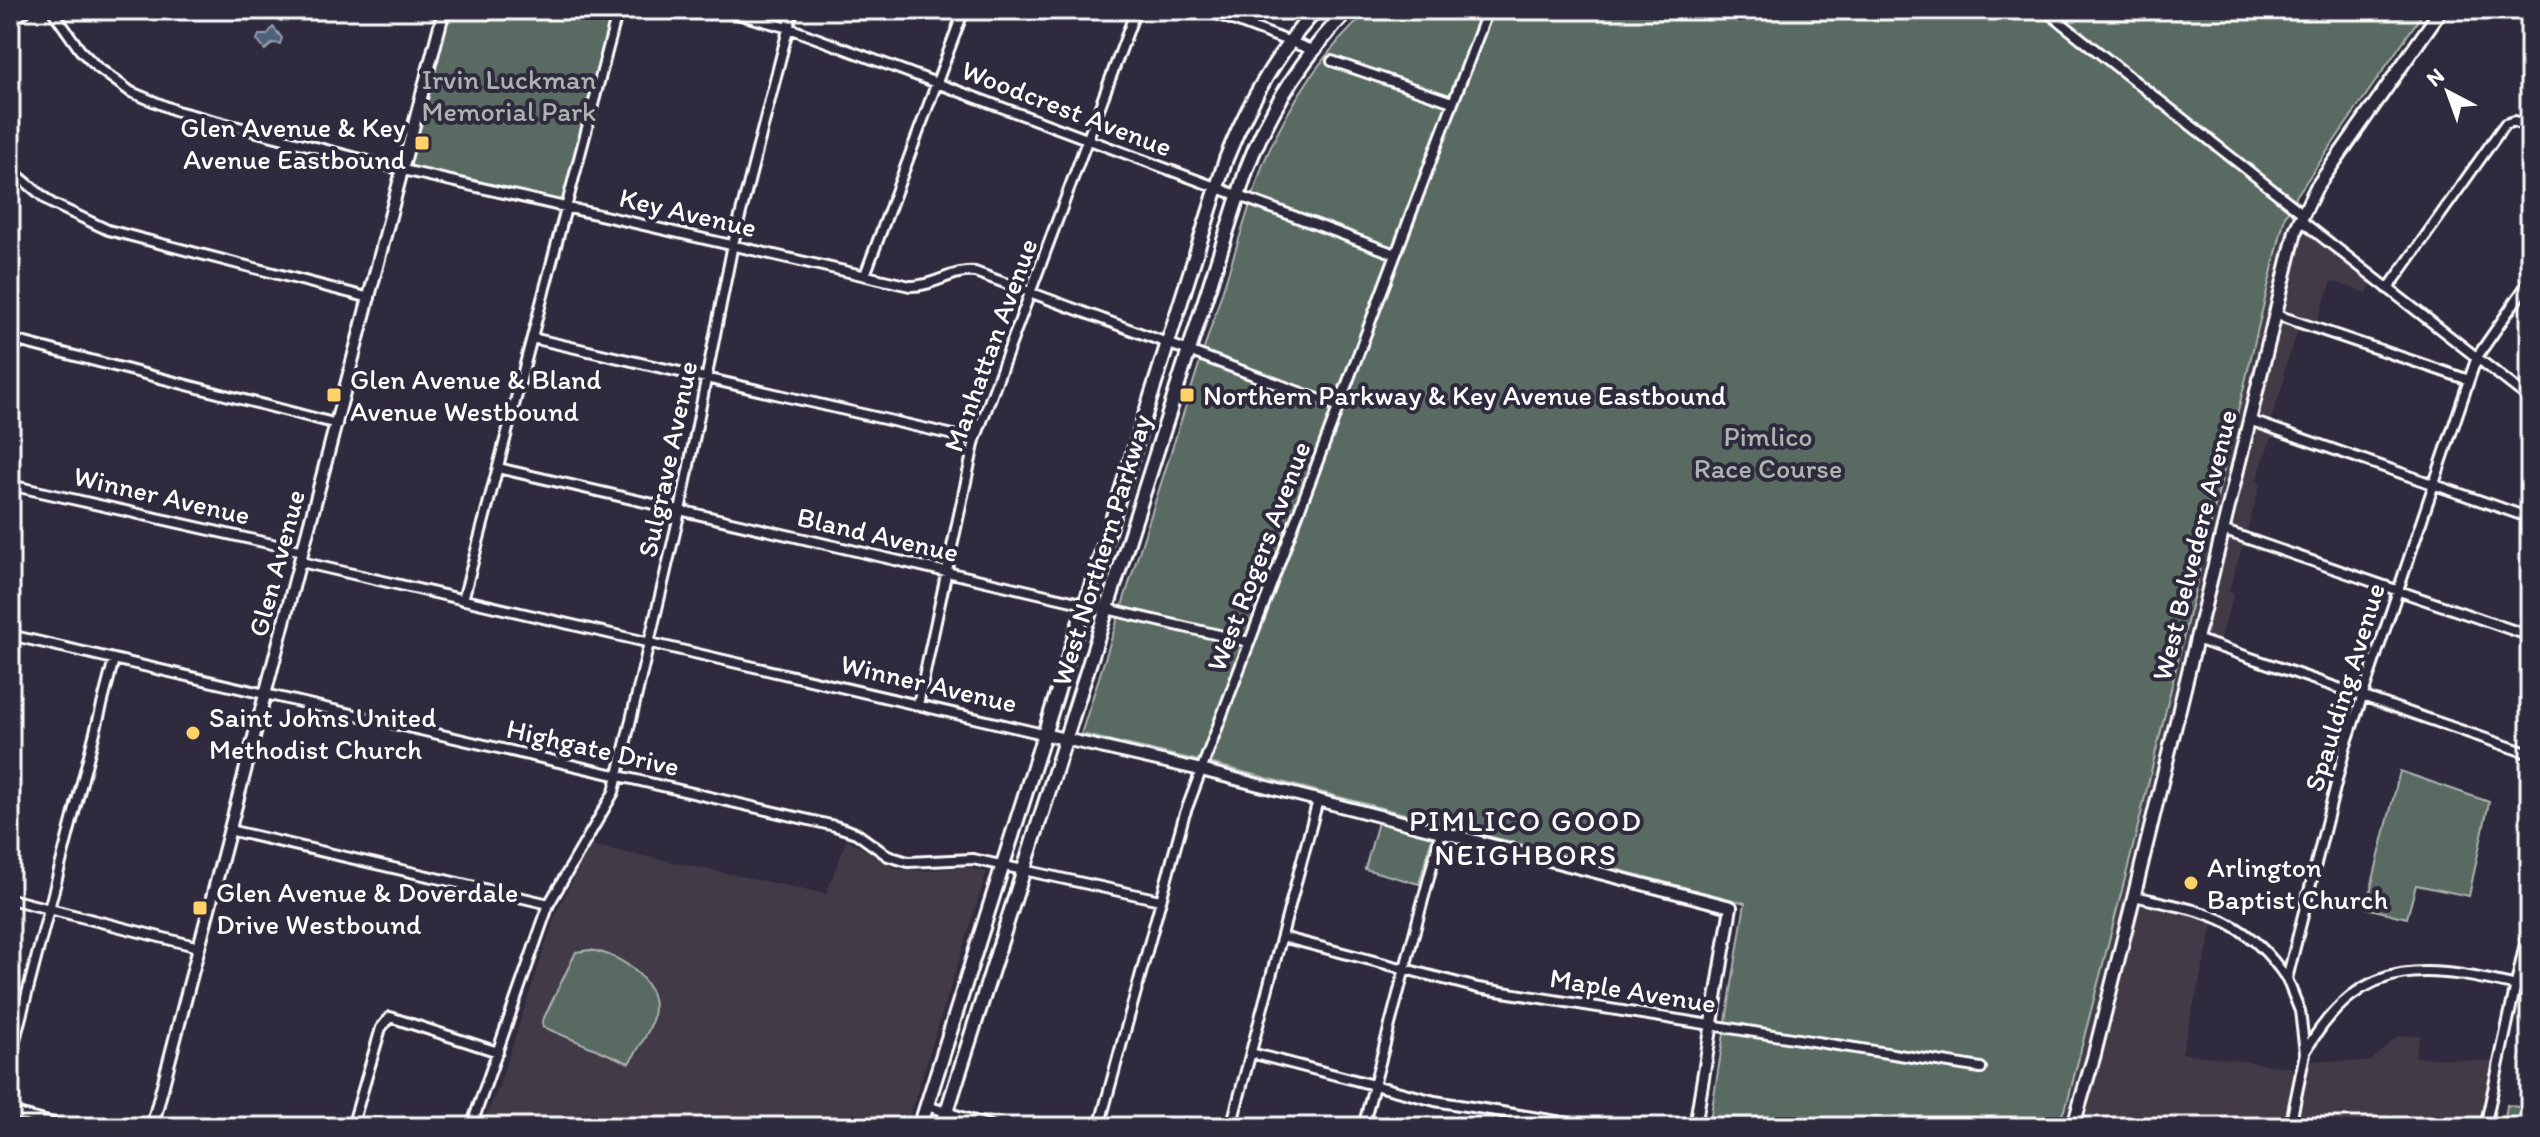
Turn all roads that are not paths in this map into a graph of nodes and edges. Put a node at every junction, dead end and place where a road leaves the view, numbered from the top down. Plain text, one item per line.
1 (25, 10) edge
2 (52, 10) edge
3 (444, 10) edge
4 (618, 10) edge
5 (722, 10) edge
6 (793, 10) edge
7 (964, 10) edge
8 (1136, 10) edge
9 (1206, 10) edge
10 (1348, 10) edge
11 (1488, 10) edge
12 (2045, 10) edge
13 (2441, 10) edge
14 (1311, 13) edge
15 (10, 20) edge
16 (789, 28) junction
17 (1289, 41) junction
18 (1312, 50) junction
19 (1332, 61) dead end
20 (937, 83) junction
21 (1452, 102) junction
22 (2530, 130) edge
23 (1088, 139) junction
24 (10, 169) edge
25 (403, 170) junction
26 (1216, 189) junction
27 (1237, 197) junction
28 (566, 208) junction
29 (2300, 216) junction
30 (733, 244) junction
31 (1395, 254) junction
32 (865, 275) junction
33 (2530, 280) edge
34 (2388, 289) junction
35 (1031, 293) junction
36 (370, 298) junction
37 (2274, 314) junction
38 (532, 338) junction
39 (10, 339) edge
40 (1167, 342) junction
41 (1189, 350) junction
42 (2477, 357) junction
43 (706, 377) junction
44 (2469, 380) junction
45 (2530, 399) edge
46 (1337, 406) junction
47 (2249, 420) junction
48 (337, 424) junction
49 (975, 440) junction
50 (498, 468) junction
51 (2433, 484) junction
52 (10, 485) edge
53 (680, 511) junction
54 (2530, 518) edge
55 (2222, 530) junction
56 (302, 557) junction
57 (948, 573) junction
58 (2397, 590) junction
59 (463, 600) junction
60 (1084, 604) junction
61 (1107, 610) junction
62 (10, 635) edge
63 (2530, 636) edge
64 (2196, 639) junction
65 (1249, 642) junction
66 (649, 643) junction
67 (114, 659) junction
68 (267, 695) junction
69 (2361, 696) junction
70 (918, 705) junction
71 (1043, 734) junction
72 (1067, 739) junction
73 (2530, 754) edge
74 (1201, 770) junction
75 (617, 776) junction
76 (1318, 800) junction
77 (229, 830) junction
78 (1441, 832) junction
79 (1003, 864) junction
80 (1025, 869) junction
81 (2134, 896) junction
82 (10, 899) edge
83 (1160, 900) junction
84 (549, 904) junction
85 (49, 909) junction
86 (2530, 920) edge
87 (1282, 937) junction
88 (199, 947) junction
89 (1406, 969) junction
90 (2287, 979) junction
91 (2515, 986) junction
92 (2530, 989) edge
93 (1712, 1025) junction
94 (498, 1052) junction
95 (1251, 1053) junction
96 (2305, 1053) junction
97 (10, 1059) edge
98 (1981, 1068) dead end
99 (1374, 1085) junction
100 (927, 1106) junction
101 (10, 1112) edge
102 (947, 1113) junction
103 (68, 1127) edge
104 (152, 1127) edge
105 (352, 1127) edge
106 (471, 1127) edge
107 (920, 1127) edge
108 (942, 1127) edge
109 (994, 1127) edge
110 (1099, 1127) edge
111 (1231, 1127) edge
112 (1363, 1127) edge
113 (1593, 1127) edge
114 (1695, 1127) edge
115 (2073, 1127) edge
116 (2290, 1127) edge
117 (2485, 1127) edge

1 - 15 main road
2 - 25 street, Key Avenue
3 - 25 street, Glen Avenue
4 - 28 street
5 - 16 street, Woodcrest Avenue
6 - 16 street, Sulgrave Avenue
7 - 20 street
8 - 23 street, Manhattan Avenue
9 - 17 street
10 - 18 main road, West Northern Parkway
11 - 21 street, West Rogers Avenue
12 - 29 street
13 - 29 main road, West Belvedere Avenue
14 - 17 main road, West Northern Parkway
16 - 20 street, Woodcrest Avenue
16 - 30 street, Sulgrave Avenue
17 - 18 street
17 - 26 main road, West Northern Parkway
18 - 27 main road, West Northern Parkway
19 - 21 street
20 - 23 street, Woodcrest Avenue
20 - 32 street
21 - 31 street, West Rogers Avenue
22 - 34 street
23 - 26 street, Woodcrest Avenue
23 - 35 street, Manhattan Avenue
24 - 36 street
25 - 28 street, Key Avenue
25 - 36 street, Glen Avenue
26 - 27 street, Woodcrest Avenue
26 - 40 main road, West Northern Parkway
27 - 31 street, Woodcrest Avenue
27 - 41 main road, West Northern Parkway
28 - 30 street, Key Avenue
28 - 38 street
29 - 34 street
29 - 37 main road, West Belvedere Avenue
30 - 32 street, Key Avenue
30 - 43 street, Sulgrave Avenue
31 - 46 street, West Rogers Avenue
32 - 35 street, Key Avenue
33 - 42 street, Spaulding Avenue
34 - 42 street
35 - 40 street, Key Avenue
35 - 49 street, Manhattan Avenue
36 - 48 street, Glen Avenue
37 - 44 street
37 - 47 main road, West Belvedere Avenue
38 - 43 street
38 - 50 street
39 - 48 street
40 - 41 street, Key Avenue
40 - 60 main road, West Northern Parkway
41 - 46 street, Key Avenue
41 - 61 main road, West Northern Parkway
42 - 44 street, Spaulding Avenue
42 - 45 street
43 - 49 street
43 - 53 street, Sulgrave Avenue
44 - 51 street, Spaulding Avenue
46 - 65 street, West Rogers Avenue
47 - 51 street
47 - 55 main road, West Belvedere Avenue
48 - 56 street, Glen Avenue
49 - 57 street, Manhattan Avenue
50 - 53 street, Bland Avenue
50 - 59 street
51 - 54 street
51 - 58 street, Spaulding Avenue
52 - 56 street, Winner Avenue
53 - 57 street, Bland Avenue
53 - 66 street, Sulgrave Avenue
55 - 58 street
55 - 64 main road, West Belvedere Avenue
56 - 59 street, Winner Avenue
56 - 68 street, Glen Avenue
57 - 60 street, Bland Avenue
57 - 70 street, Manhattan Avenue
58 - 63 street
58 - 69 street, Spaulding Avenue
59 - 66 street, Winner Avenue
60 - 61 street, Bland Avenue
60 - 71 main road, West Northern Parkway
61 - 65 street, Bland Avenue
61 - 72 main road, West Northern Parkway
62 - 67 street, Highgate Drive
64 - 69 street
64 - 81 main road, West Belvedere Avenue
65 - 74 street, West Rogers Avenue
66 - 70 street, Winner Avenue
66 - 75 street, Sulgrave Avenue
67 - 68 street, Highgate Drive
67 - 85 street
68 - 75 street, Highgate Drive
68 - 77 street, Glen Avenue
69 - 73 street
69 - 90 street, Spaulding Avenue
70 - 71 street, Winner Avenue
71 - 72 street, Winner Avenue
71 - 79 main road, West Northern Parkway
72 - 74 street, Winner Avenue
72 - 80 main road, West Northern Parkway
74 - 76 street, Winner Avenue
74 - 83 street, West Rogers Avenue
75 - 79 street, Highgate Drive
75 - 84 street, Sulgrave Avenue
76 - 78 street, Winner Avenue
76 - 87 street
77 - 84 street
77 - 88 street, Glen Avenue
78 - 89 street
78 - 93 street, Winner Avenue
79 - 80 street, Highgate Drive
79 - 100 main road, West Northern Parkway
80 - 83 street, Highgate Drive
80 - 102 main road, West Northern Parkway
81 - 90 street
81 - 115 main road, West Belvedere Avenue
82 - 85 street
83 - 110 street, West Rogers Avenue
84 - 94 street, Sulgrave Avenue
85 - 88 street
85 - 97 street
86 - 91 street
87 - 89 street, Maple Avenue
87 - 95 street
88 - 104 street, Glen Avenue
89 - 93 street, Maple Avenue
89 - 99 street
90 - 96 street
91 - 92 street
91 - 96 street
91 - 117 street
93 - 98 street, Maple Avenue
93 - 114 street
94 - 105 street
94 - 106 street, Sulgrave Avenue
95 - 99 street
95 - 111 street
96 - 116 street
99 - 112 street
99 - 113 street
100 - 102 street
100 - 107 main road, West Northern Parkway
101 - 103 street
102 - 108 main road, West Northern Parkway
102 - 109 street

